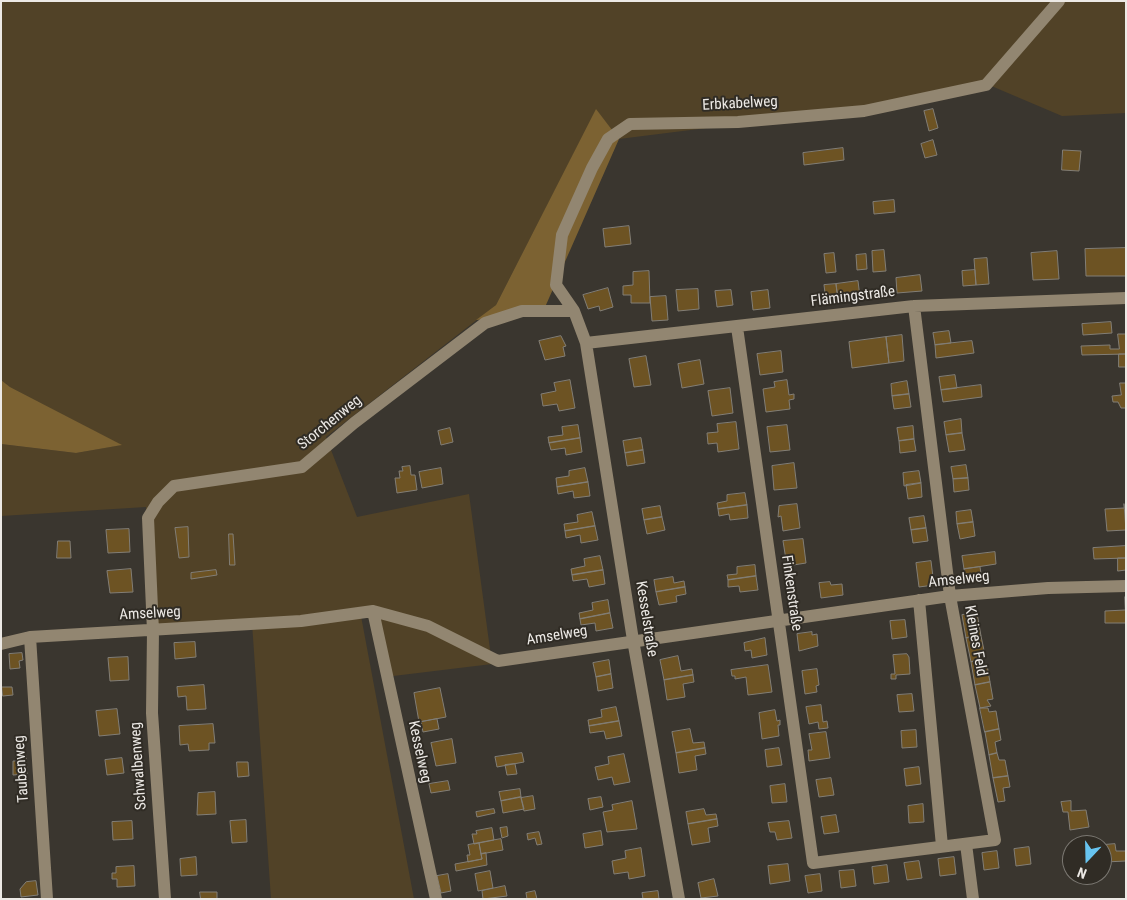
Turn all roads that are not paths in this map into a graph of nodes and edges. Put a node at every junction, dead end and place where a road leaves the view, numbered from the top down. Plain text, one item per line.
1 (1059, 1) edge
2 (1126, 298) edge
3 (914, 306) junction
4 (574, 312) junction
5 (738, 327) junction
6 (586, 343) junction
7 (1126, 586) edge
8 (950, 596) junction
9 (919, 600) junction
10 (373, 611) junction
11 (778, 621) junction
12 (153, 631) junction
13 (30, 637) junction
14 (633, 640) junction
15 (1, 644) edge
16 (966, 844) junction
17 (942, 846) junction
18 (813, 863) joint
19 (47, 899) edge
20 (165, 899) edge
21 (436, 899) edge
22 (679, 899) edge
23 (973, 899) edge

1 - 4 street, Erbkabelweg
2 - 3 street, Flämingstraße
3 - 5 street, Flämingstraße
3 - 8 street, Kleines Feld
4 - 6 street, Erbkabelweg
4 - 12 street, Storchenweg
5 - 6 street, Flämingstraße
5 - 11 street, Finkenstraße
6 - 14 street, Kesselstraße
7 - 8 street, Amselweg
8 - 9 street, Amselweg
8 - 16 street, Kleines Feld
9 - 11 street, Amselweg
9 - 17 street
10 - 12 street, Amselweg
10 - 14 street, Amselweg
10 - 21 street, Kesselweg
11 - 14 street, Amselweg
11 - 18 street, Finkenstraße
12 - 13 street, Amselweg
12 - 20 street, Schwalbenweg
13 - 15 street, Amselweg
13 - 19 street, Taubenweg
14 - 22 street, Kesselstraße
16 - 17 street, Kleines Feld
16 - 23 street
17 - 18 street, Kleines Feld

